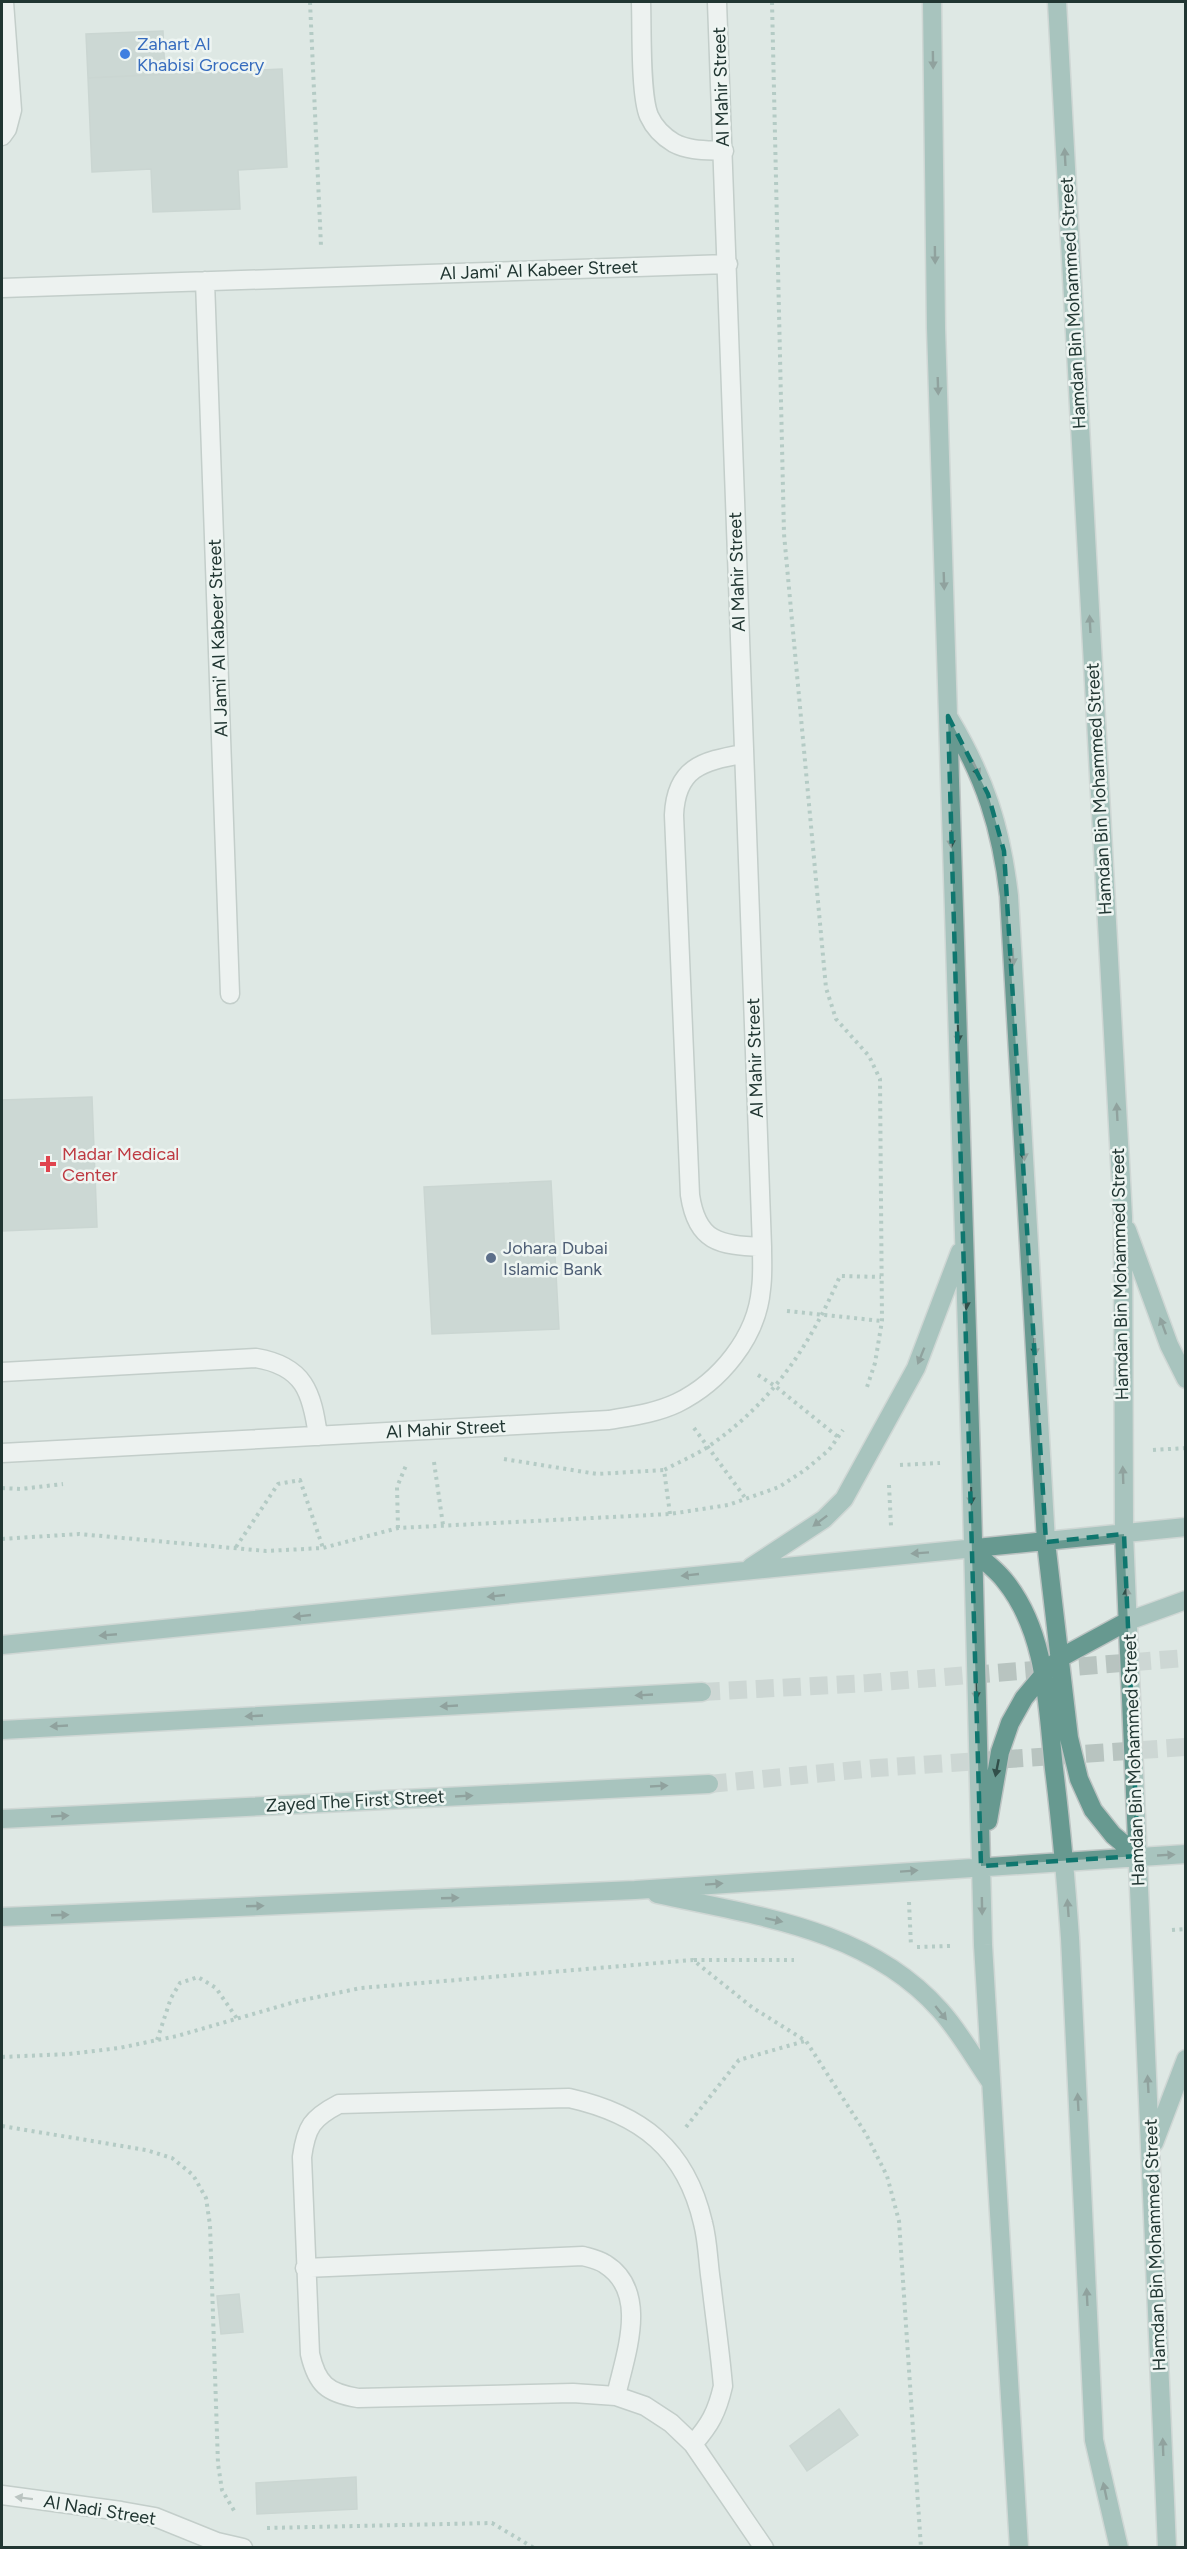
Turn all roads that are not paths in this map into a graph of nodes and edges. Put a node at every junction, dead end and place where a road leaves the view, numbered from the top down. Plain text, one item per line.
1 (4, 2) edge
2 (641, 2) edge
3 (717, 2) edge
4 (932, 2) edge
5 (1057, 2) edge
6 (2, 136) edge
7 (724, 152) junction
8 (728, 264) junction
9 (206, 281) junction
10 (2, 288) edge
11 (948, 716) junction
12 (743, 754) junction
13 (230, 994) dead end
14 (1123, 1217) junction
15 (964, 1242) junction
16 (762, 1247) junction
17 (2, 1372) edge
18 (1185, 1379) edge
19 (318, 1436) junction
20 (2, 1453) edge
21 (1185, 1527) edge
22 (1124, 1534) junction
23 (1046, 1542) junction
24 (971, 1550) junction
25 (748, 1569) junction
26 (1185, 1600) edge
27 (1128, 1622) junction
28 (2, 1645) edge
29 (1060, 1658) junction
30 (1044, 1674) junction
31 (702, 1692) tunnel mouth
32 (2, 1730) edge
33 (709, 1784) tunnel mouth
34 (2, 1819) edge
35 (1185, 1854) edge
36 (1138, 1856) junction
37 (1065, 1861) junction
38 (981, 1866) junction
39 (635, 1890) junction
40 (2, 1917) edge
41 (1185, 2059) edge
42 (991, 2081) junction
43 (1151, 2151) junction
44 (305, 2268) junction
45 (616, 2396) junction
46 (693, 2444) junction
47 (2, 2495) edge
48 (195, 2541) edge
49 (243, 2547) edge
50 (764, 2547) edge
51 (1019, 2547) edge
52 (1119, 2547) edge
53 (1167, 2547) edge

1 - 6 street
2 - 7 street
3 - 7 street, Al Mahir Street
4 -> 11 main road
14 -> 5 main road, Hamdan Bin Mohammed Street
7 - 8 street, Al Mahir Street
8 - 9 street, Al Jami' Al Kabeer Street
8 - 12 street, Al Mahir Street
9 - 10 street, Al Jami' Al Kabeer Street
9 - 13 street, Al Jami' Al Kabeer Street
11 -> 15 main road
11 -> 23 main road
12 - 16 street, Al Mahir Street
12 - 16 street
18 -> 14 main road
22 -> 14 main road, Hamdan Bin Mohammed Street
15 -> 24 main road
15 -> 25 main road
16 - 19 street, Al Mahir Street
17 - 19 street
19 - 20 street, Al Mahir Street
21 - 22 main road
22 - 23 main road
27 -> 22 main road, Hamdan Bin Mohammed Street
23 - 24 main road
23 - 29 main road
24 -> 25 main road
24 - 30 main road
24 -> 38 main road
25 -> 28 main road
26 - 27 main road
27 - 29 main road
27 - 36 main road, Hamdan Bin Mohammed Street
29 - 30 main road
29 - 36 main road
30 - 37 main road
30 -> 38 main road
31 -> 32 main road
34 -> 33 main road, Zayed The First Street
36 -> 35 main road
36 - 37 main road
43 -> 36 main road, Hamdan Bin Mohammed Street
37 - 38 main road
52 -> 37 main road
39 -> 38 main road
38 -> 42 main road
40 -> 39 main road
39 -> 42 main road
41 - 43 main road
42 - 51 main road
53 -> 43 main road, Hamdan Bin Mohammed Street
44 - 45 street
44 - 45 street
44 - 46 street
45 - 46 street
46 - 50 street
48 -> 47 street, Al Nadi Street
48 - 49 street, Al Nadi Street

